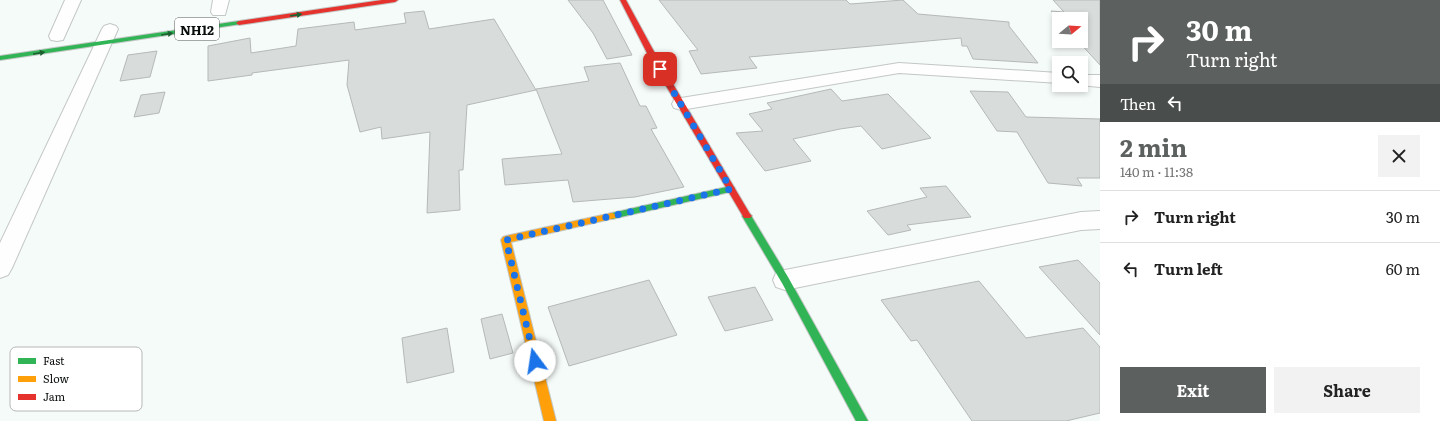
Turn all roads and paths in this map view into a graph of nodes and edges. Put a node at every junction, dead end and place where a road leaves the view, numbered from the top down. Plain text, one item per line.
1 (73, 0) edge
2 (395, 0) edge
3 (623, 0) edge
4 (108, 32) junction
5 (60, 36) dead end
6 (0, 58) edge
7 (1052, 78) edge
8 (1088, 80) edge
9 (1100, 81) edge
10 (680, 104) junction
11 (731, 189) junction
12 (1100, 220) edge
13 (10, 224) edge
14 (0, 268) edge
15 (785, 280) junction
16 (550, 421) edge
17 (862, 421) edge

1 - 5 street
4 -> 2 main road, NH12
3 - 10 main road
6 -> 4 main road, NH12
4 - 13 street
7 - 10 street
8 - 9 street
10 - 11 main road
11 - 15 main road
11 - 16 main road
12 - 15 street
13 - 14 street
15 - 17 main road

